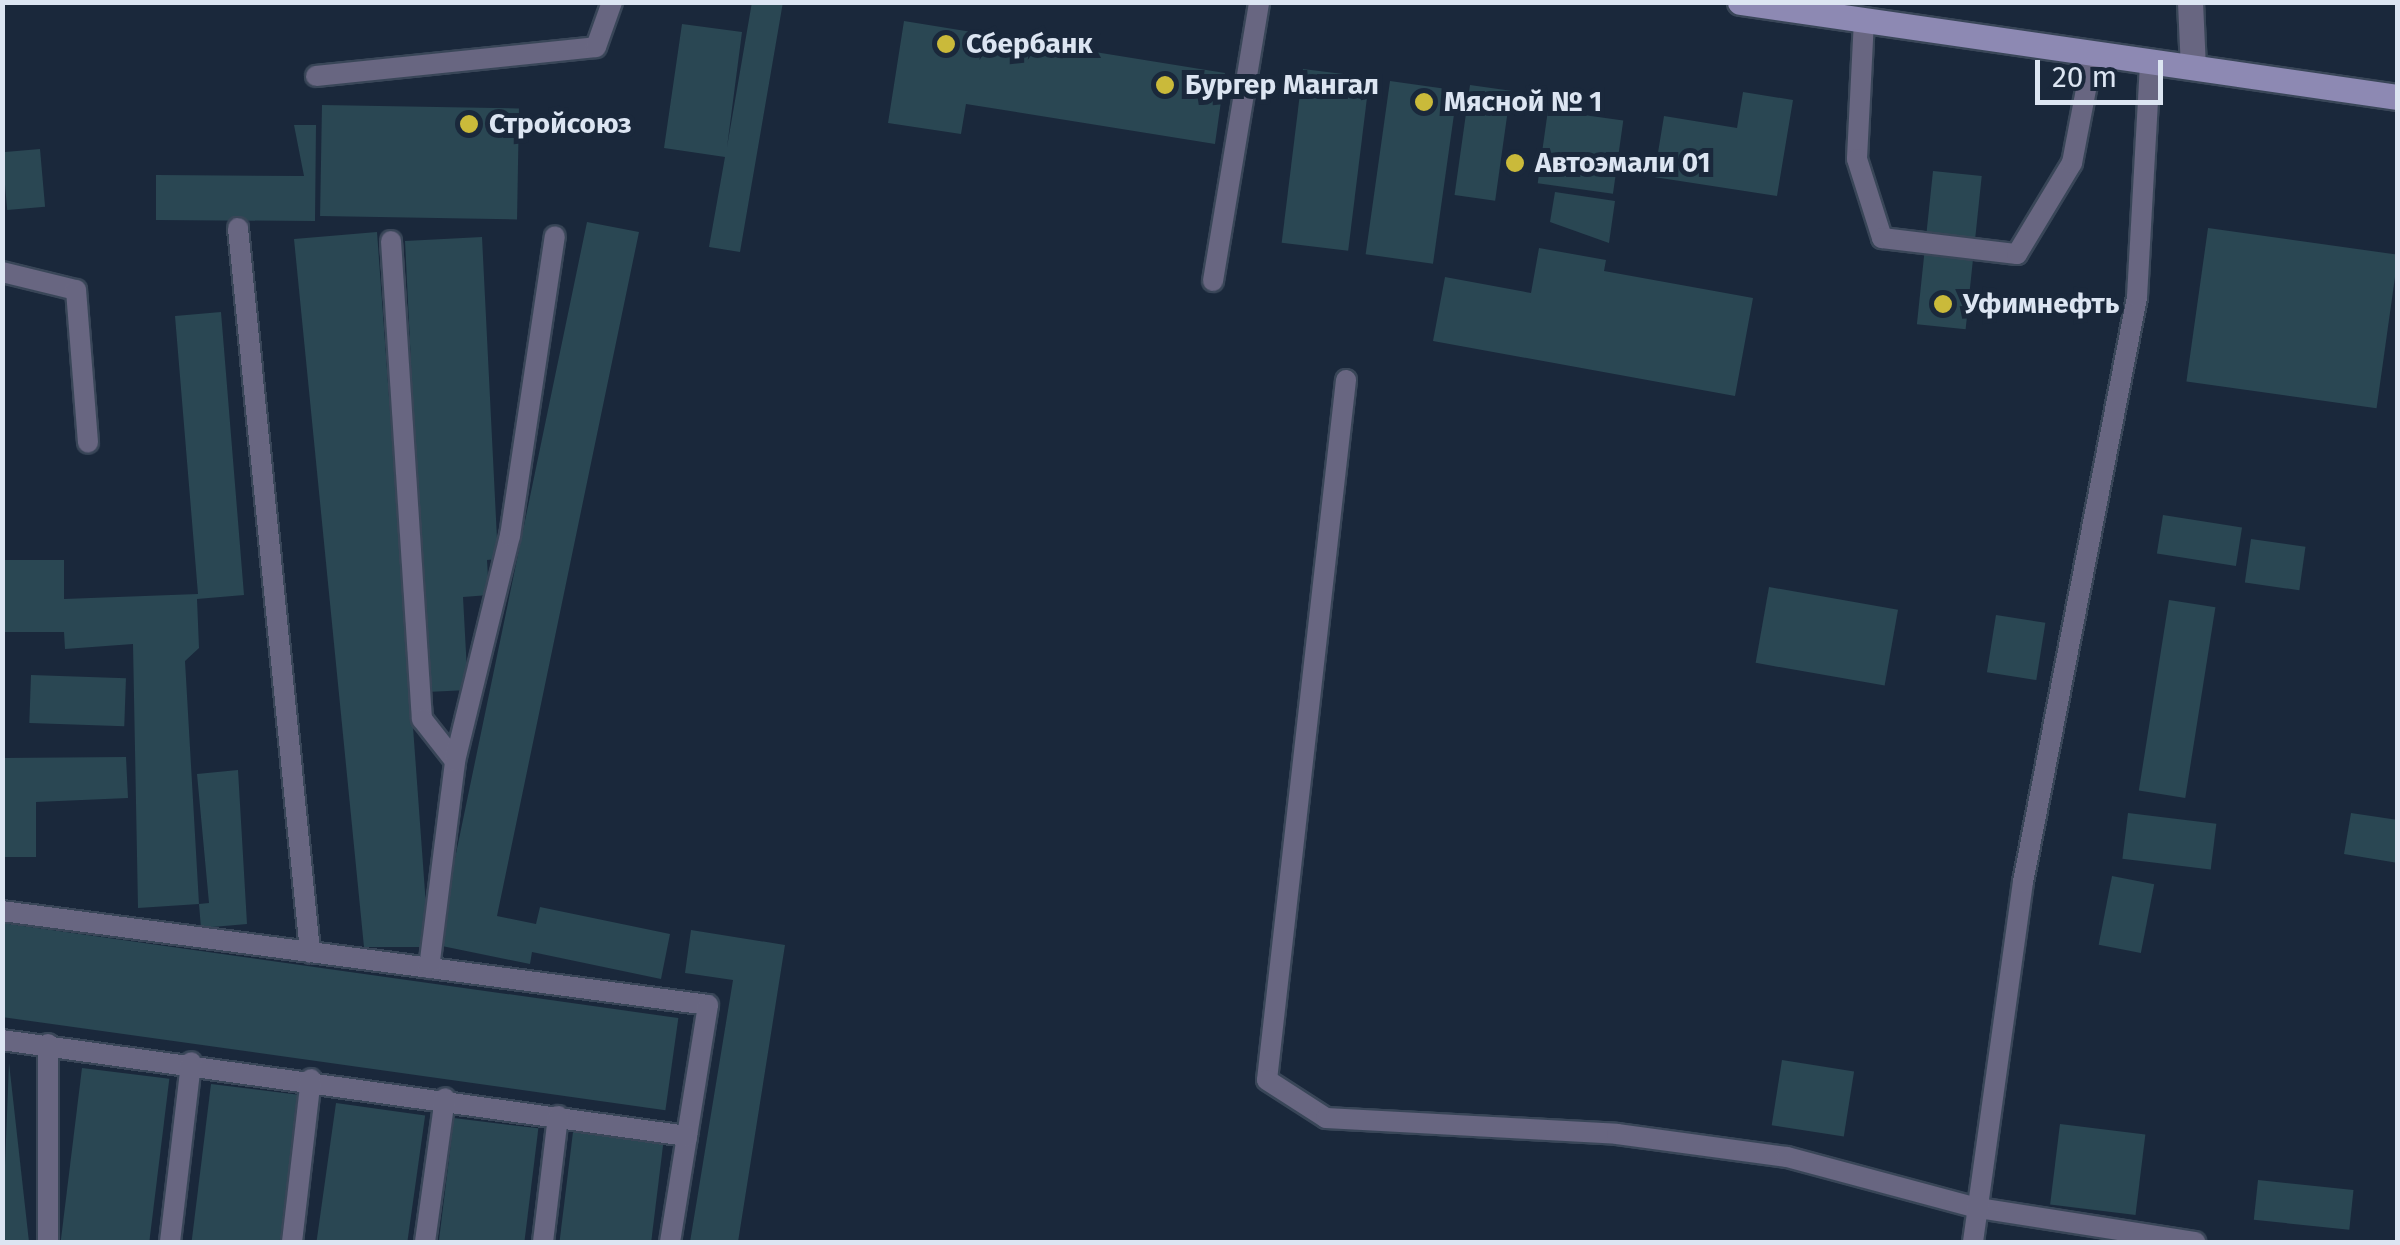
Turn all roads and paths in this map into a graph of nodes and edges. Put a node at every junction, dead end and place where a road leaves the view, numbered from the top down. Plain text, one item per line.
1 (612, 2) edge
2 (1259, 2) edge
3 (1740, 2) edge
4 (2190, 2) edge
5 (1864, 20) junction
6 (2093, 52) junction
7 (2150, 61) junction
8 (2194, 67) junction
9 (316, 76) dead end
10 (2398, 97) edge
11 (238, 228) dead end
12 (555, 236) dead end
13 (391, 242) dead end
14 (2, 272) edge
15 (1214, 281) dead end
16 (1346, 380) dead end
17 (88, 443) dead end
18 (454, 761) junction
19 (2, 911) edge
20 (310, 952) junction
21 (429, 968) junction
22 (2, 1040) edge
23 (48, 1044) junction
24 (192, 1062) junction
25 (312, 1079) junction
26 (445, 1098) junction
27 (558, 1116) junction
28 (687, 1136) junction
29 (1978, 1208) junction
30 (48, 1242) edge
31 (170, 1242) edge
32 (292, 1242) edge
33 (425, 1242) edge
34 (543, 1242) edge
35 (670, 1242) edge
36 (1973, 1242) edge
37 (2195, 1242) edge

1 - 9 lane
2 - 15 lane
3 - 5 main road
4 - 8 street
5 - 6 main road
5 - 6 lane
6 - 7 main road
7 - 8 main road
7 - 29 lane
8 - 10 main road
11 - 20 lane
12 - 18 lane
13 - 18 lane
14 - 17 lane
16 - 29 lane
18 - 21 lane
19 - 20 lane
20 - 21 lane
21 - 28 lane
22 - 23 lane
23 - 24 lane
23 - 30 lane
24 - 25 lane
24 - 31 lane
25 - 26 lane
25 - 32 lane
26 - 27 lane
26 - 33 lane
27 - 28 lane
27 - 34 lane
28 - 35 lane
29 - 36 lane
29 - 37 lane

